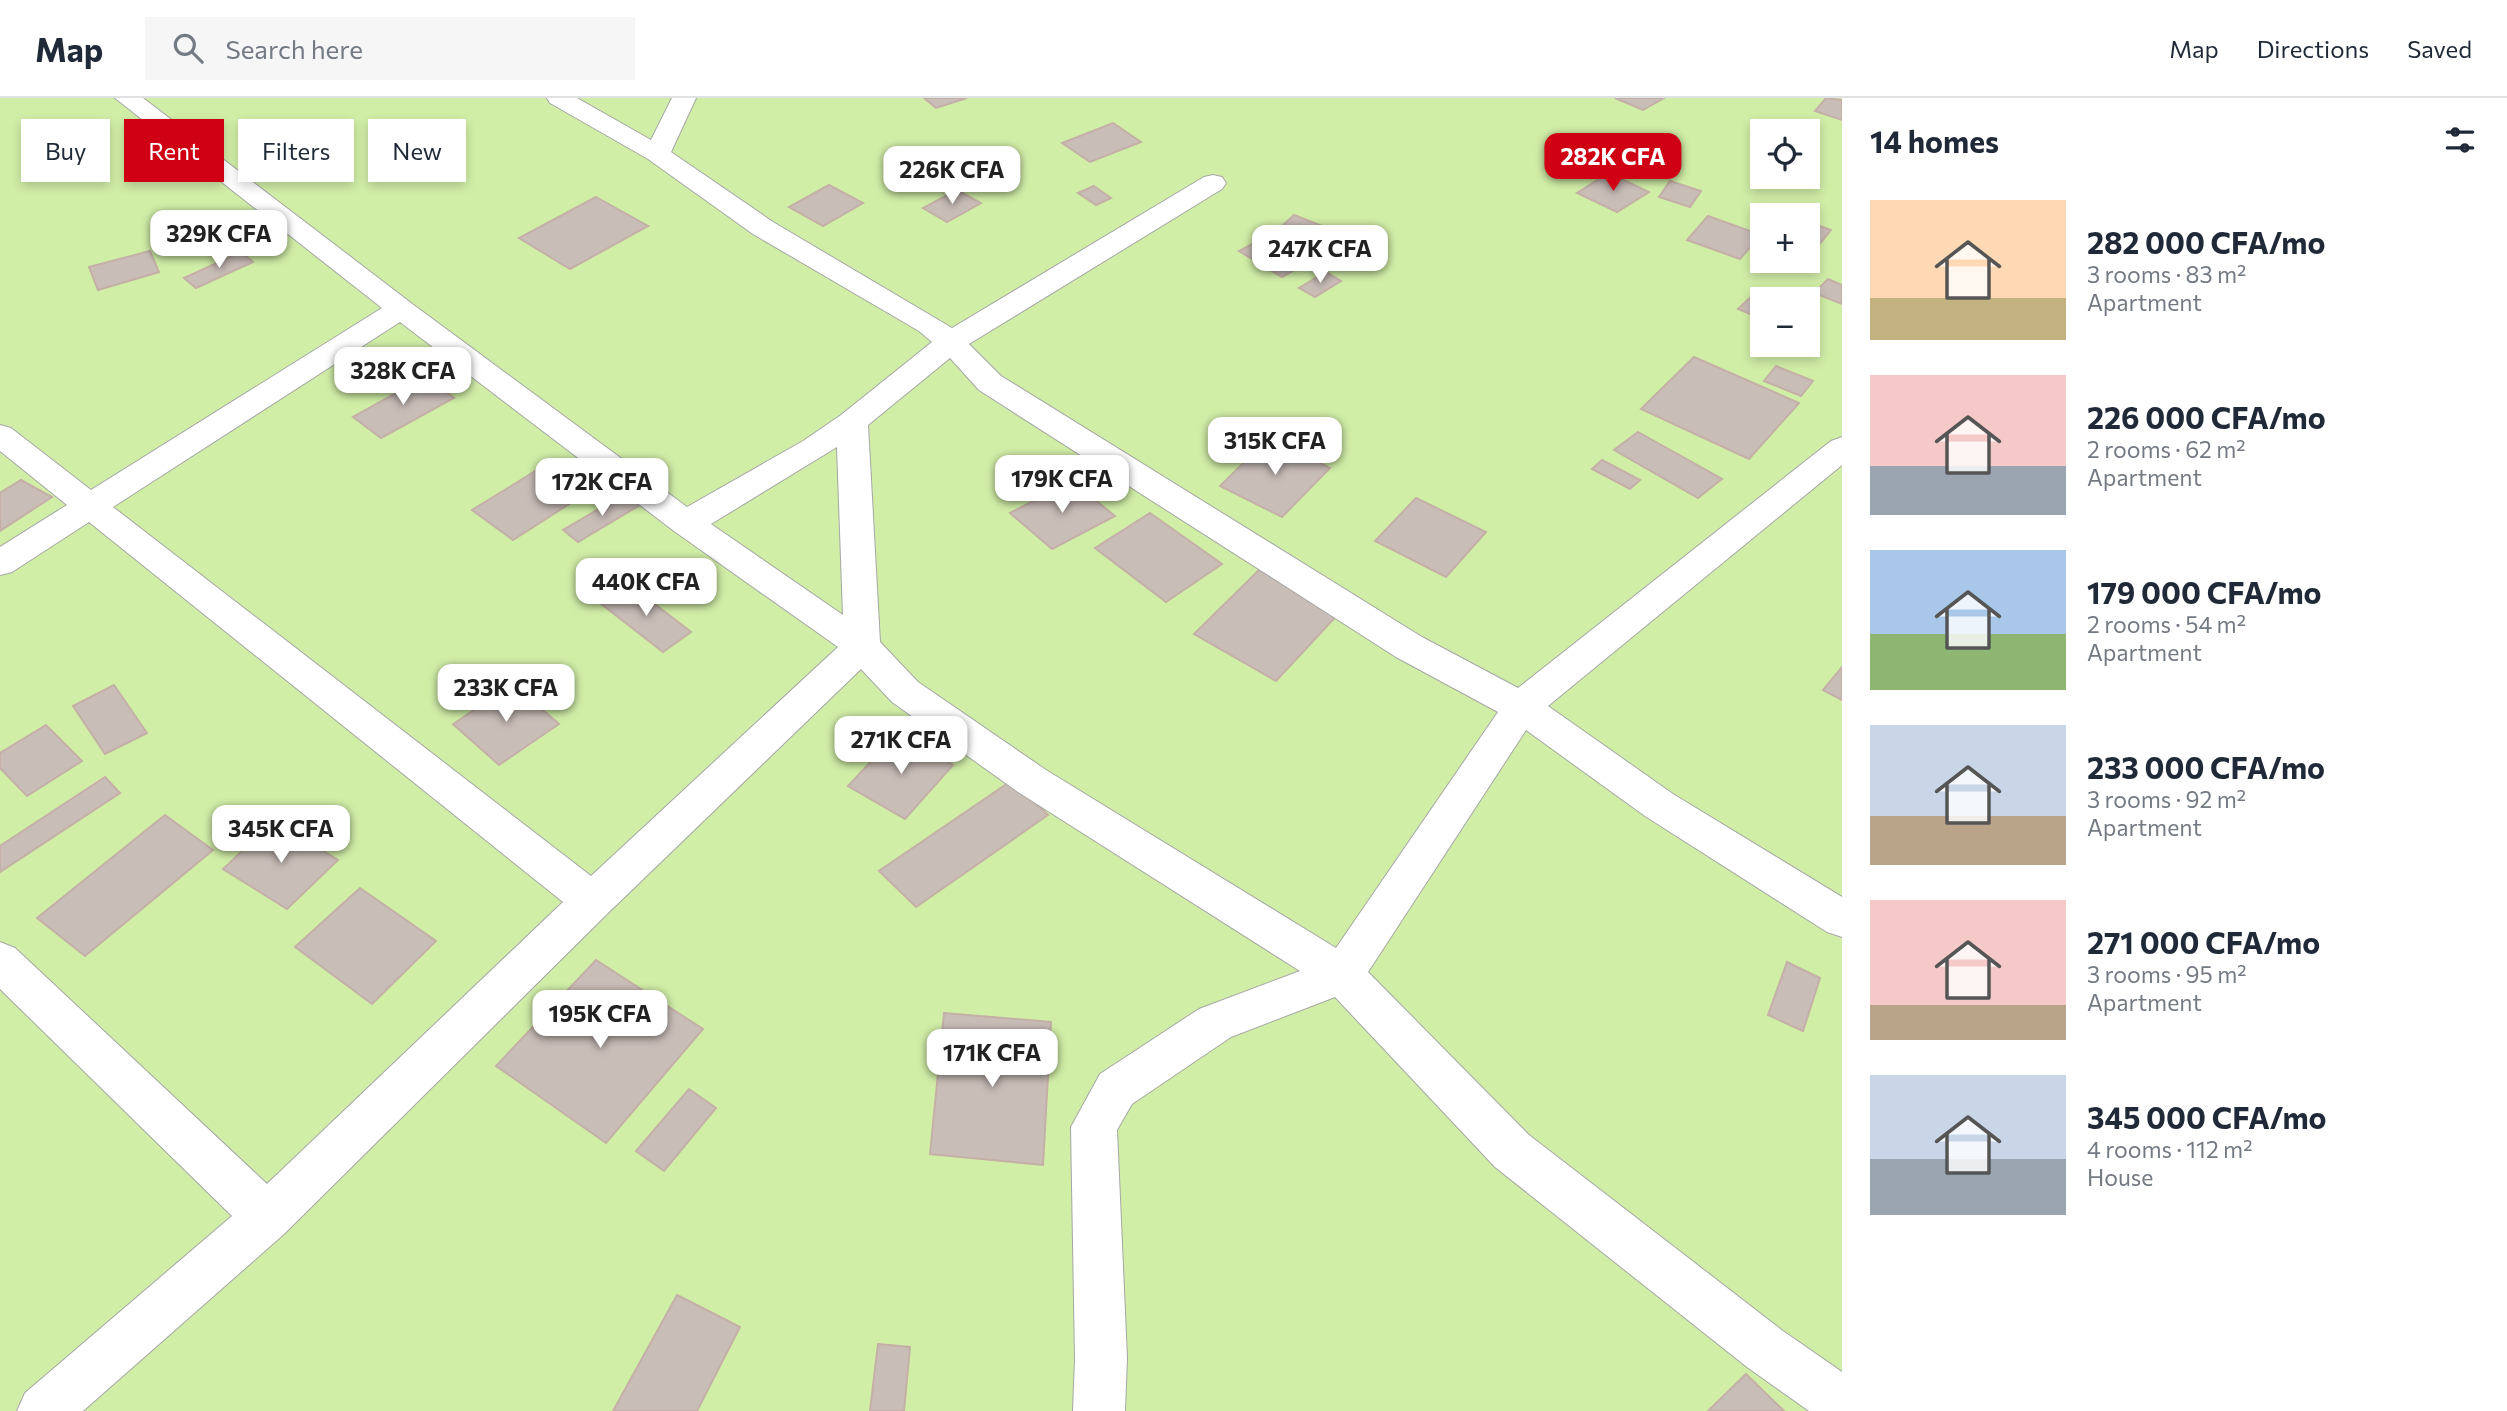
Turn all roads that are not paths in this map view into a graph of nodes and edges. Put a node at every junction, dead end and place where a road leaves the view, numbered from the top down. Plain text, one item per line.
1 (127, 98) edge
2 (558, 98) edge
3 (684, 98) edge
4 (657, 154) junction
5 (1213, 183) dead end
6 (401, 309) junction
7 (951, 342) junction
8 (852, 422) junction
9 (0, 435) edge
10 (1842, 448) edge
11 (88, 507) junction
12 (686, 523) junction
13 (0, 563) edge
14 (862, 646) junction
15 (1521, 707) junction
16 (592, 901) junction
17 (1842, 919) edge
18 (0, 961) edge
19 (1342, 975) junction
20 (267, 1217) junction
21 (1842, 1403) edge
22 (43, 1411) edge
23 (1099, 1411) edge

1 - 6 street
2 - 4 street
3 - 4 street
4 - 7 street
5 - 7 street
6 - 11 street
6 - 12 street
7 - 8 street
7 - 15 street
8 - 12 street
8 - 14 street
9 - 11 street
10 - 15 street
11 - 13 street
11 - 16 street
12 - 14 street
14 - 16 street
14 - 19 street
15 - 17 street
15 - 19 street
16 - 20 street
18 - 20 street
19 - 21 street
19 - 23 street
20 - 22 street

